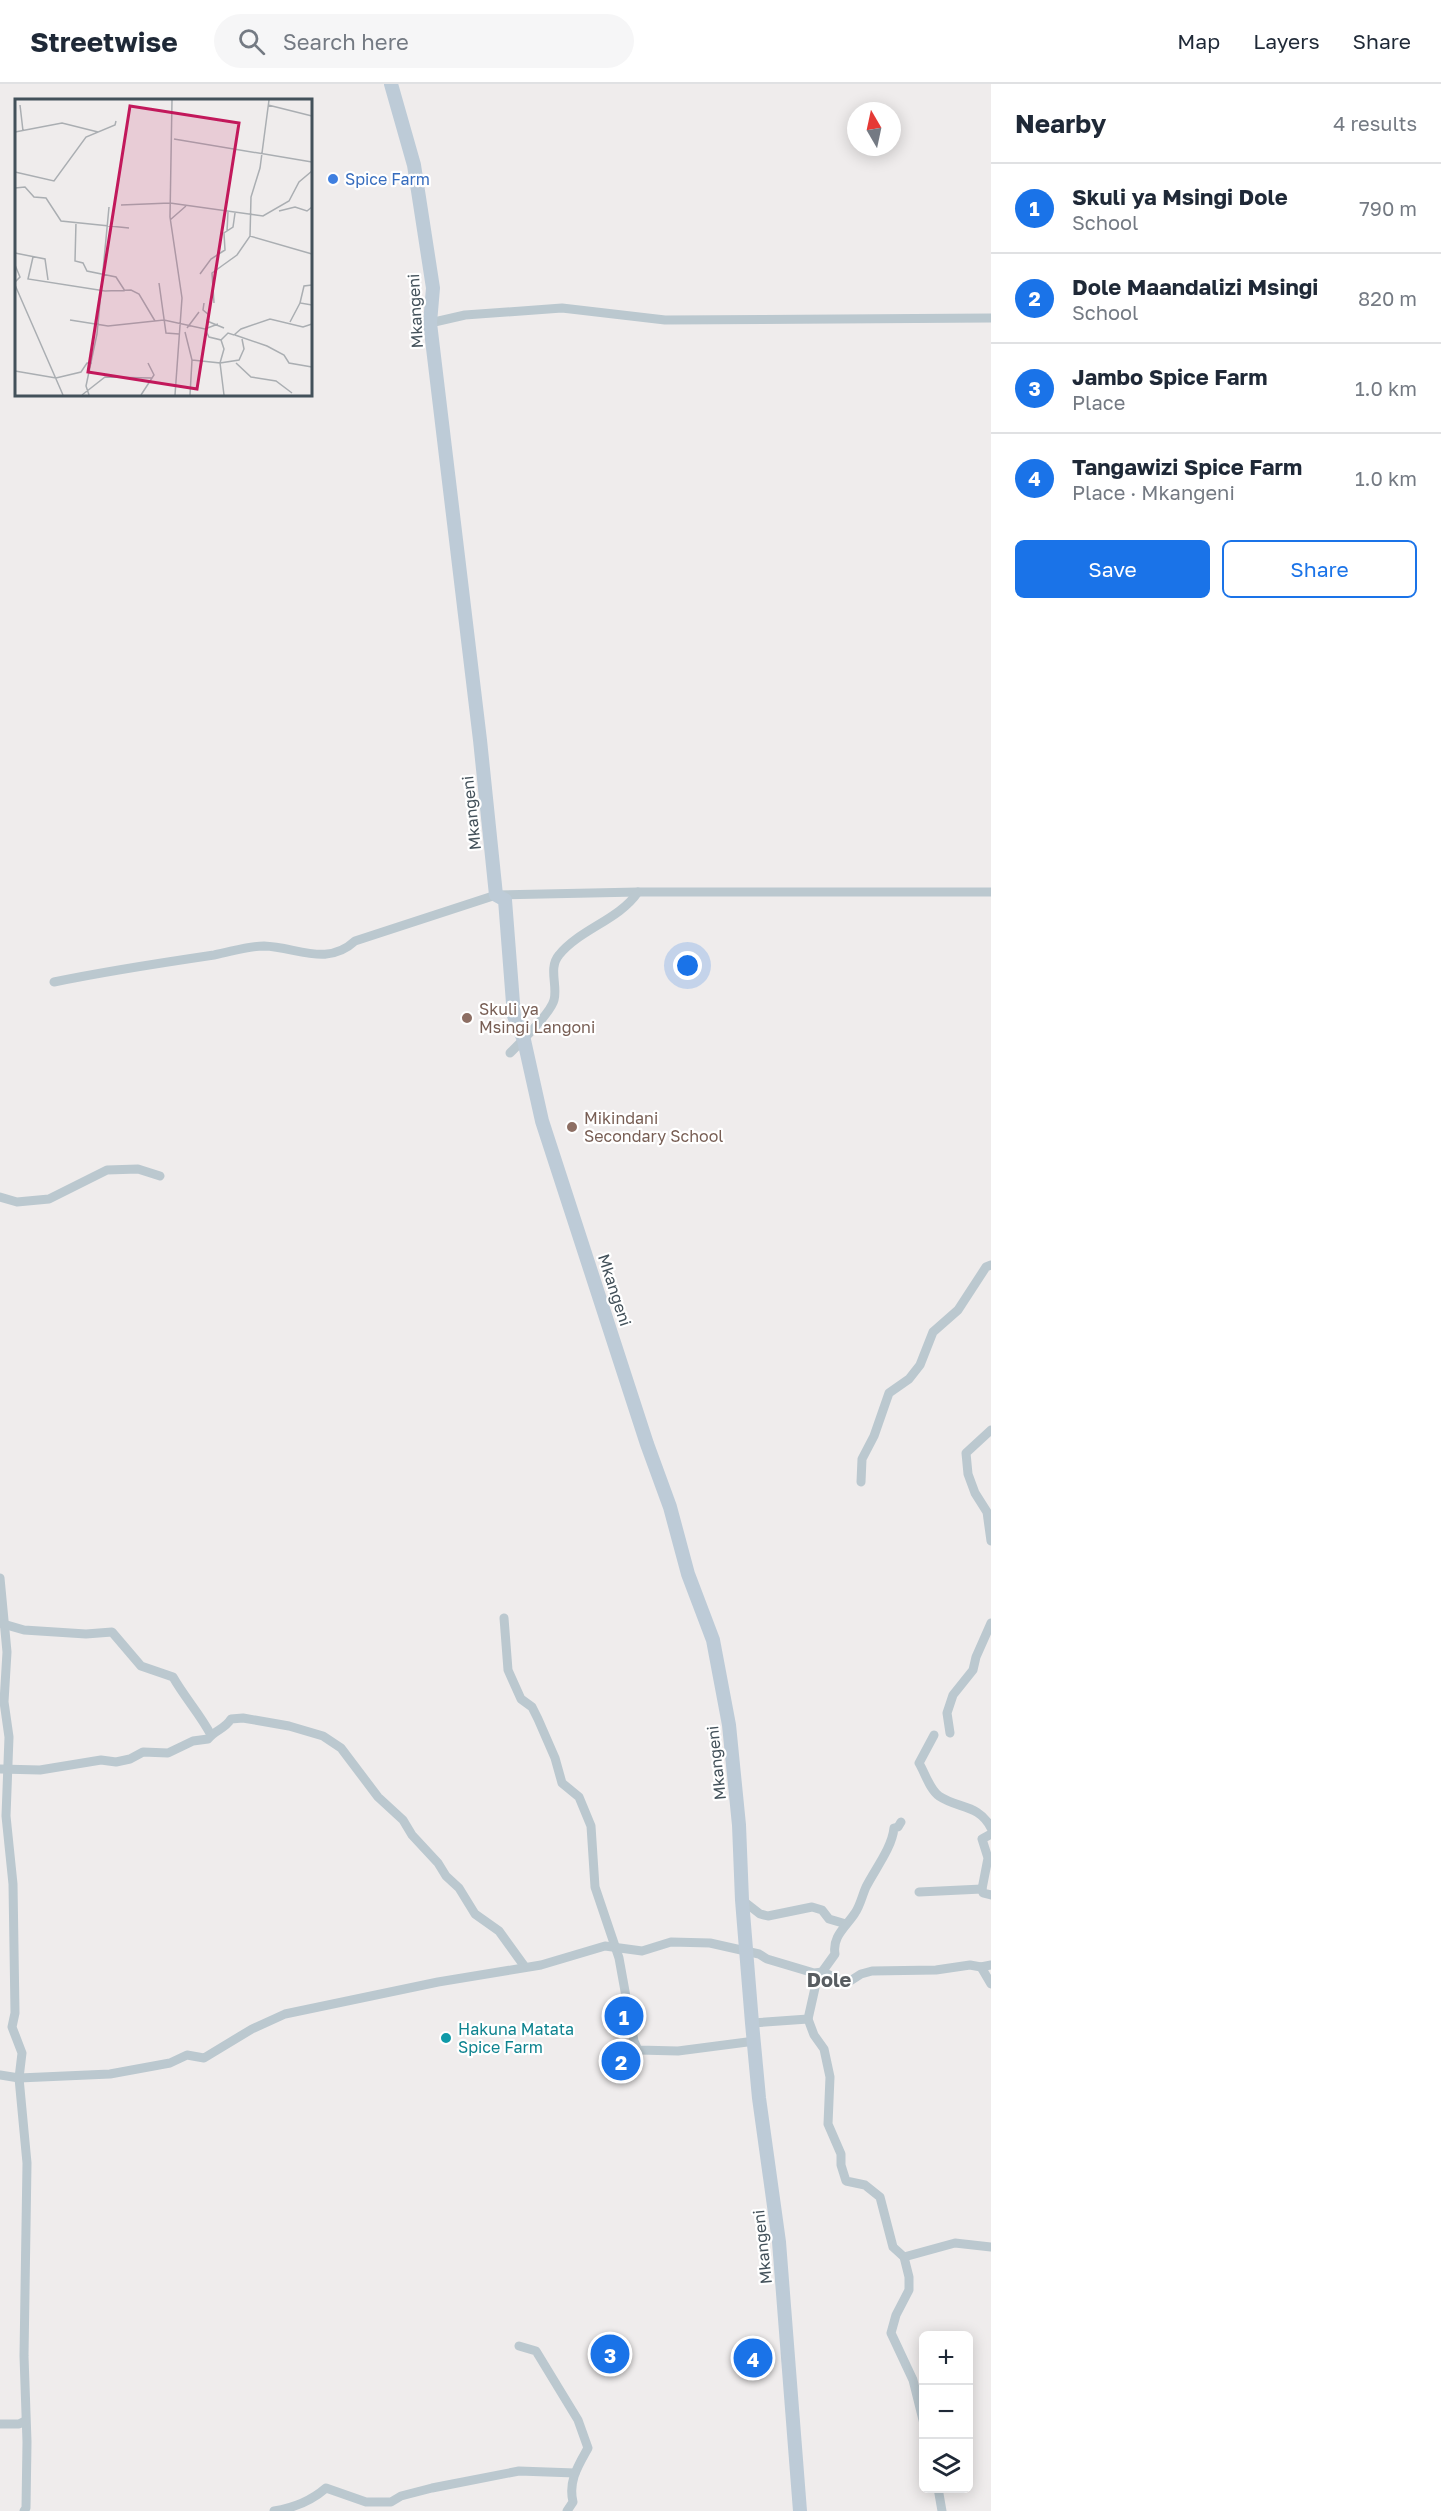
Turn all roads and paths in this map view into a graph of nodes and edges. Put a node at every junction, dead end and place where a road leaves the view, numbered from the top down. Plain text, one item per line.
1 (391, 84) edge
2 (991, 318) edge
3 (430, 323) junction
4 (638, 892) junction
5 (991, 892) edge
6 (496, 895) junction
7 (54, 982) dead end
8 (524, 1040) junction
9 (510, 1053) dead end
10 (160, 1176) dead end
11 (0, 1197) edge
12 (991, 1265) edge
13 (991, 1430) edge
14 (861, 1482) dead end
15 (991, 1541) edge
16 (0, 1578) edge
17 (504, 1618) dead end
18 (2, 1623) edge
19 (991, 1623) edge
20 (950, 1733) dead end
21 (211, 1735) junction
22 (934, 1735) dead end
23 (4, 1769) edge
24 (902, 1822) dead end
25 (991, 1828) edge
26 (991, 1834) edge
27 (982, 1889) junction
28 (919, 1892) dead end
29 (991, 1895) edge
30 (742, 1900) junction
31 (846, 1924) junction
32 (616, 1946) junction
33 (746, 1950) junction
34 (986, 1966) edge
35 (525, 1967) junction
36 (823, 1972) junction
37 (991, 1984) edge
38 (808, 2019) junction
39 (752, 2023) junction
40 (755, 2041) junction
41 (0, 2075) edge
42 (19, 2078) junction
43 (991, 2247) edge
44 (904, 2257) junction
45 (519, 2346) dead end
46 (919, 2404) edge
47 (25, 2421) junction
48 (0, 2424) edge
49 (574, 2474) junction
50 (939, 2493) edge
51 (24, 2511) edge
52 (274, 2511) edge
53 (567, 2511) edge
54 (800, 2511) edge
55 (942, 2511) edge

1 - 3 street, Mkangeni
2 - 3 street
3 - 6 street, Mkangeni
4 - 5 street
4 - 6 street
4 - 8 street
6 - 7 street
6 - 8 street, Mkangeni
8 - 9 street
8 - 30 street, Mkangeni
10 - 11 street
12 - 14 street
13 - 15 street
16 - 18 street
17 - 32 street
18 - 21 street
18 - 23 street
19 - 20 street
21 - 23 street
21 - 35 street
22 - 25 street
23 - 42 street
24 - 31 street
26 - 27 street
27 - 28 street
27 - 29 street
30 - 31 street
30 - 33 street, Mkangeni
31 - 36 street
32 - 33 street
32 - 35 street
32 - 40 street
33 - 36 street
33 - 39 street, Mkangeni
34 - 36 street
34 - 37 street
35 - 42 street
36 - 38 street
38 - 39 street
38 - 44 street
39 - 40 street, Mkangeni
40 - 54 street, Mkangeni
41 - 42 street
42 - 47 street
43 - 44 street
44 - 46 street
45 - 49 street
47 - 48 street
47 - 51 street
49 - 52 street
49 - 53 street
50 - 55 street

